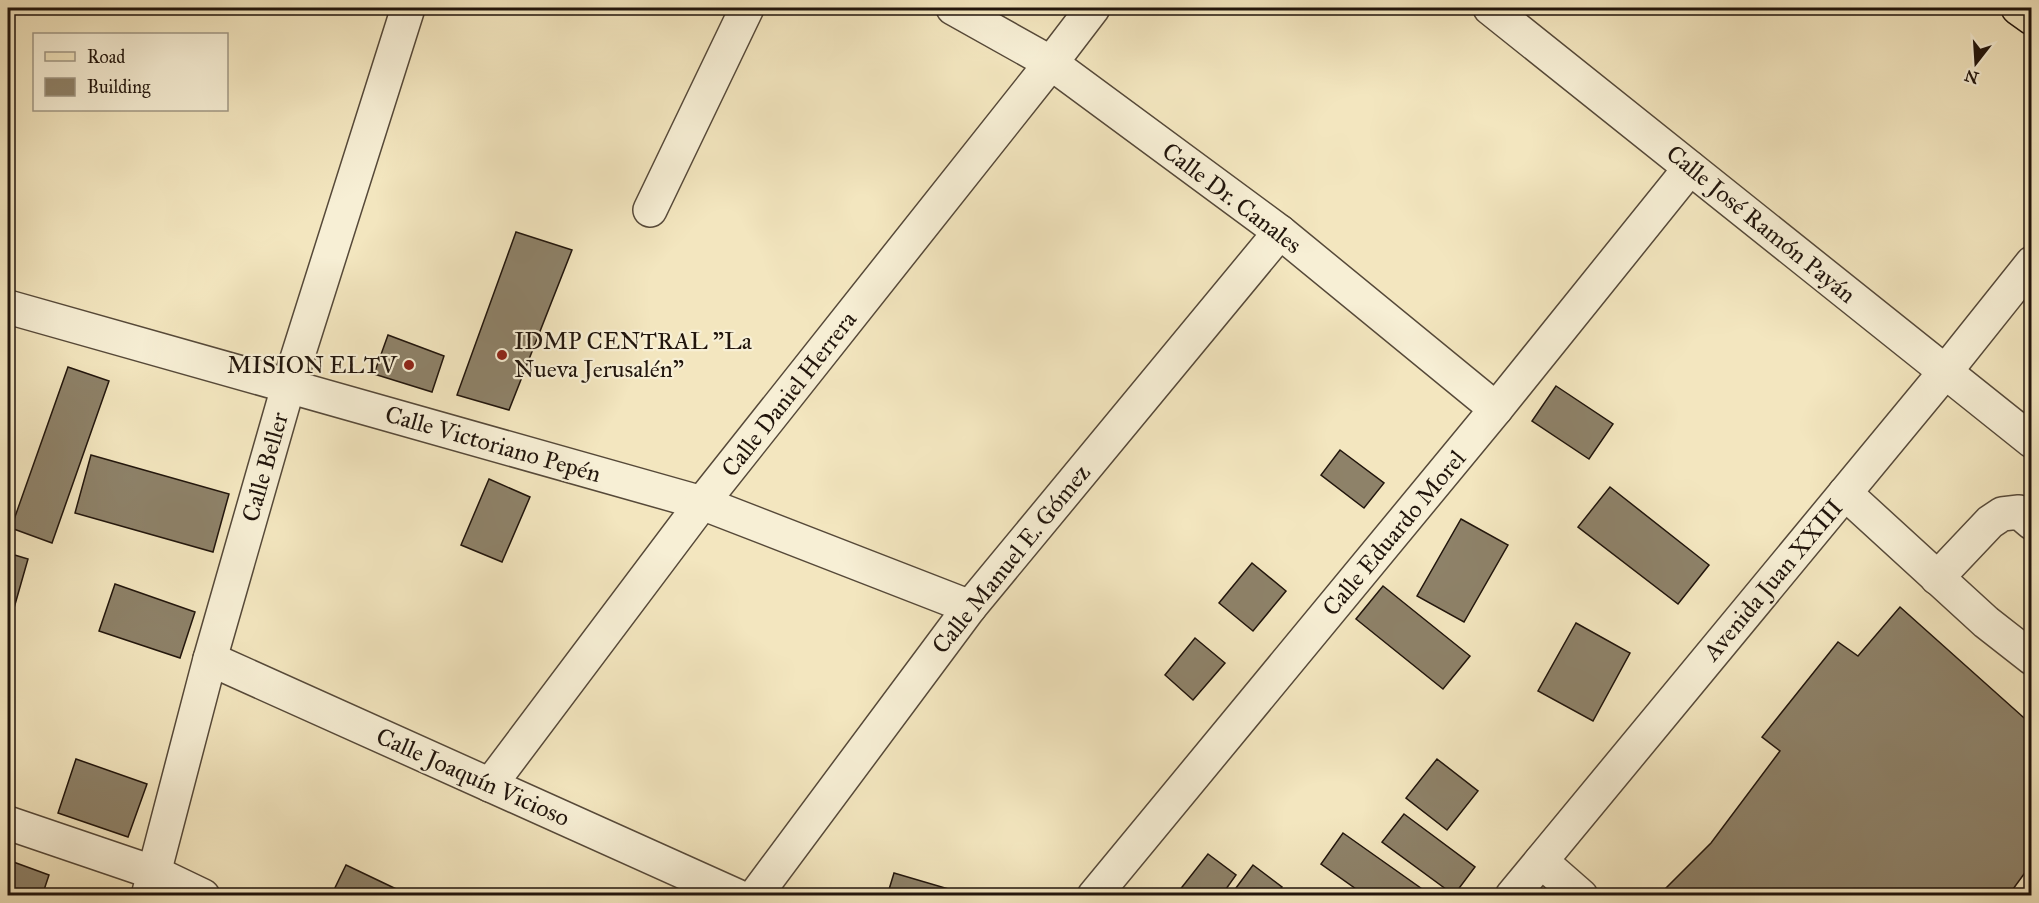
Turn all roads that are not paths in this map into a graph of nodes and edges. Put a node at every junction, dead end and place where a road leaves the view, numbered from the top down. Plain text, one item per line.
1 (408, 8) edge
2 (747, 8) edge
3 (953, 8) edge
4 (1093, 8) edge
5 (1490, 8) edge
6 (2018, 8) edge
7 (2031, 18) edge
8 (1051, 63) junction
9 (1690, 168) junction
10 (650, 210) dead end
11 (1280, 232) junction
12 (2031, 262) edge
13 (8, 307) edge
14 (1945, 372) junction
15 (288, 387) junction
16 (1497, 409) junction
17 (2031, 441) edge
18 (1845, 493) junction
19 (702, 503) junction
20 (2031, 523) edge
21 (1937, 578) junction
22 (970, 607) junction
23 (2031, 658) edge
24 (210, 659) junction
25 (490, 784) junction
26 (8, 823) edge
27 (1541, 861) junction
28 (152, 884) edge
29 (203, 896) edge
30 (736, 896) edge
31 (755, 896) edge
32 (1094, 896) edge
33 (1512, 896) edge
34 (1581, 896) edge

1 - 15 street, Calle Beller
2 - 10 street
3 - 8 street, Calle Dr. Canales
4 - 8 street, Calle Daniel Herrera
5 - 9 street, Calle José Ramón Payán
6 - 7 main road
8 - 11 street, Calle Dr. Canales
8 - 19 street, Calle Daniel Herrera
9 - 14 street, Calle José Ramón Payán
9 - 16 street, Calle Eduardo Morel
11 - 16 street, Calle Dr. Canales
11 - 22 street, Calle Manuel E. Gómez
12 - 14 street, Avenida Juan XXIII
13 - 15 street, Calle Victoriano Pepén
14 - 17 street, Calle José Ramón Payán
14 - 18 street, Avenida Juan XXIII
15 - 19 street, Calle Victoriano Pepén
15 - 24 street, Calle Beller
16 - 32 street, Calle Eduardo Morel
18 - 21 street
18 - 27 street, Avenida Juan XXIII
19 - 22 street, Calle Victoriano Pepén
19 - 25 street, Calle Daniel Herrera
20 - 21 street
21 - 23 street
22 - 31 street, Calle Manuel E. Gómez
24 - 25 street, Calle Joaquín Vicioso
24 - 28 street, Calle Beller
25 - 30 street, Calle Joaquín Vicioso
26 - 28 street
27 - 33 street, Avenida Juan XXIII
27 - 34 street
28 - 29 street

